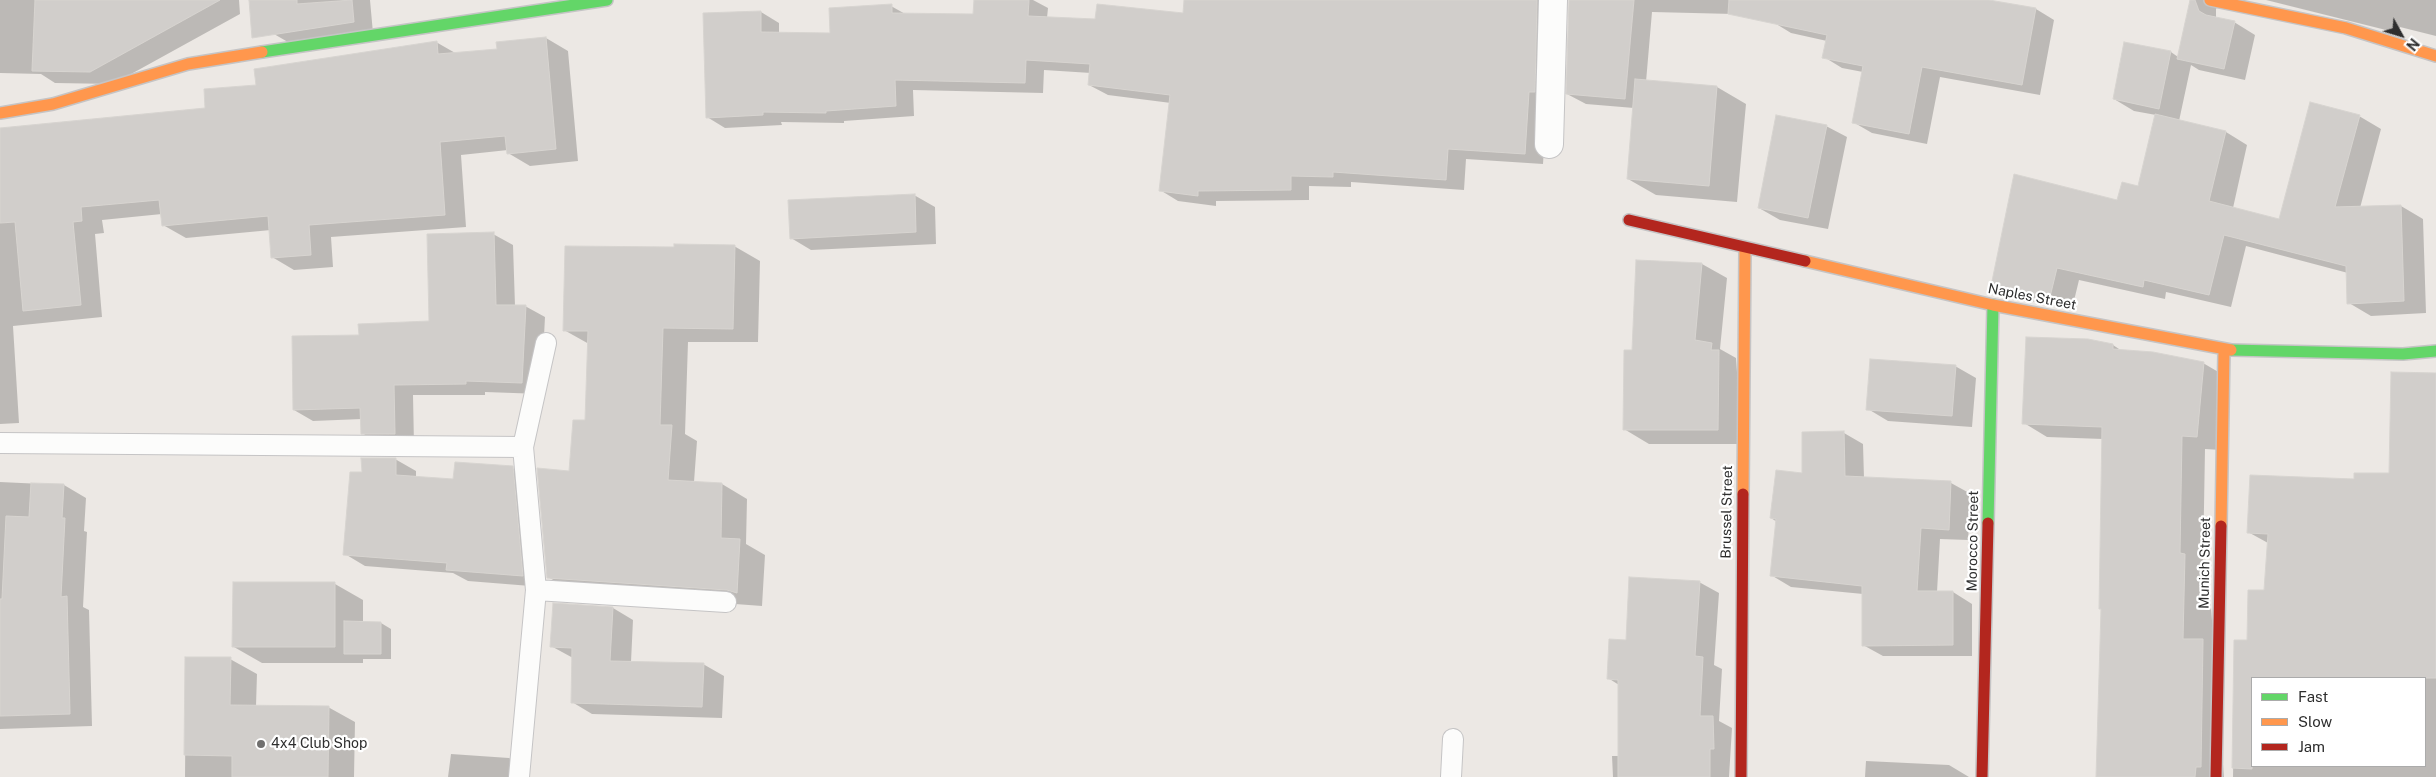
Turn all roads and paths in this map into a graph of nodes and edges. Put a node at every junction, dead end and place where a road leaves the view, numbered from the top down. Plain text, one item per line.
1 (607, 0) edge
2 (1553, 0) edge
3 (2210, 0) edge
4 (2436, 56) edge
5 (0, 113) edge
6 (1549, 144) dead end
7 (1629, 220) dead end
8 (1745, 248) junction
9 (1993, 305) junction
10 (546, 343) dead end
11 (2224, 350) junction
12 (2436, 351) edge
13 (0, 443) edge
14 (523, 447) junction
15 (536, 590) junction
16 (726, 602) dead end
17 (1453, 740) dead end
18 (519, 777) edge
19 (1451, 777) edge
20 (1741, 777) edge
21 (1982, 777) edge
22 (2216, 777) edge

1 - 5 street
2 - 6 street
3 - 4 street
7 - 8 street, Naples Street
8 - 9 street, Naples Street
8 - 20 street, Brussel Street
9 - 11 street, Naples Street
9 - 21 street, Morocco Street
10 - 14 lane
11 - 12 street, Naples Street
11 - 22 street, Munich Street
13 - 14 lane
14 - 15 lane
15 - 16 lane
15 - 18 lane
17 - 19 lane

